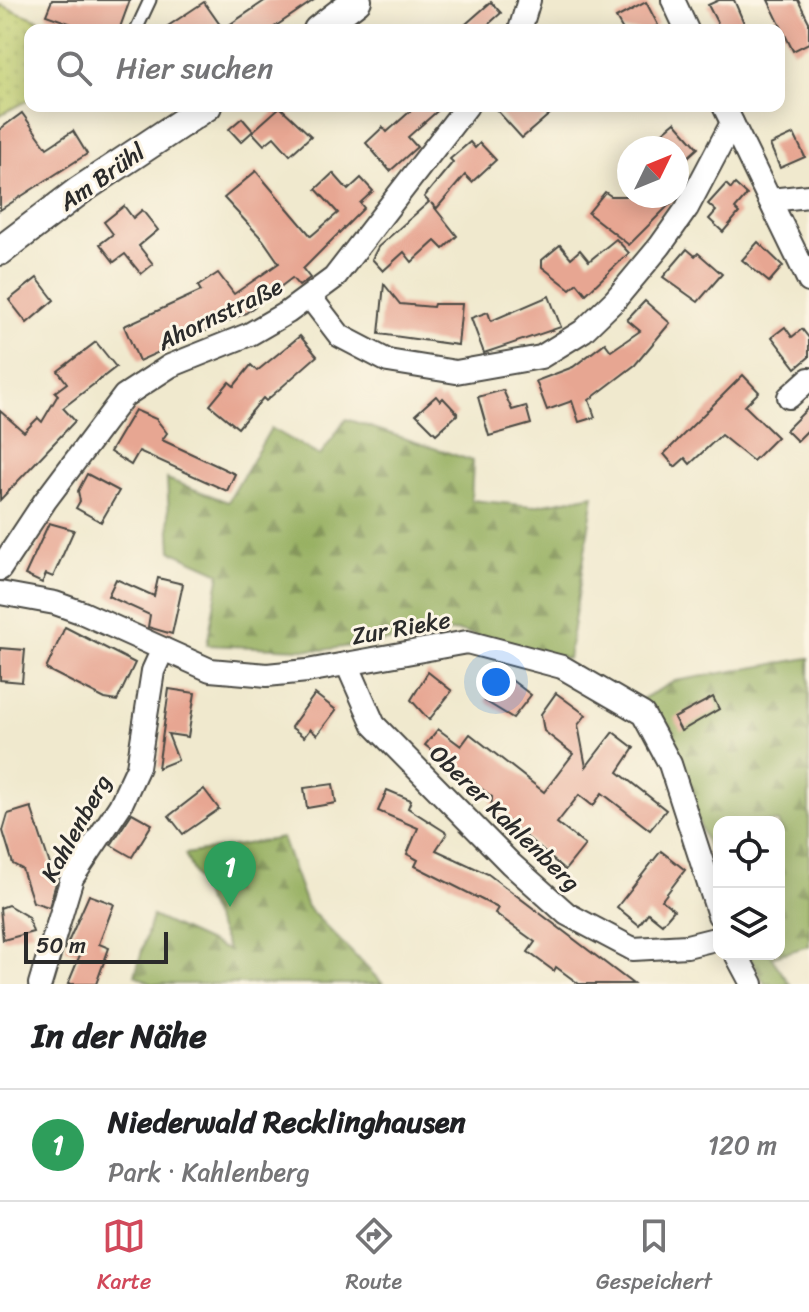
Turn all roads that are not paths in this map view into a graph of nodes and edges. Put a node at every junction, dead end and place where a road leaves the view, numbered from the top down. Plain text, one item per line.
1 (150, 0) edge
2 (357, 0) edge
3 (529, 0) edge
4 (673, 0) edge
5 (139, 24) edge
6 (326, 24) edge
7 (522, 24) edge
8 (684, 24) edge
9 (198, 112) edge
10 (462, 112) edge
11 (728, 114) edge
12 (809, 196) edge
13 (770, 200) junction
14 (0, 251) edge
15 (809, 281) edge
16 (310, 297) junction
17 (809, 379) edge
18 (789, 397) dead end
19 (0, 569) edge
20 (0, 593) edge
21 (163, 649) junction
22 (347, 664) junction
23 (713, 897) edge
24 (713, 940) edge
25 (739, 960) edge
26 (40, 984) edge
27 (752, 984) edge

1 - 5 lane
2 - 6 street
3 - 7 street
4 - 8 street
9 - 14 street, Am Brühl
10 - 16 street, Ahornstraße
11 - 13 street
11 - 16 street
12 - 13 street
13 - 15 street
16 - 19 street, Ahornstraße
17 - 18 street
20 - 21 street, Zur Rieke
21 - 22 street, Zur Rieke
21 - 26 street, Kahlenberg
22 - 23 street, Zur Rieke
22 - 24 street, Oberer Kahlenberg
25 - 27 street

